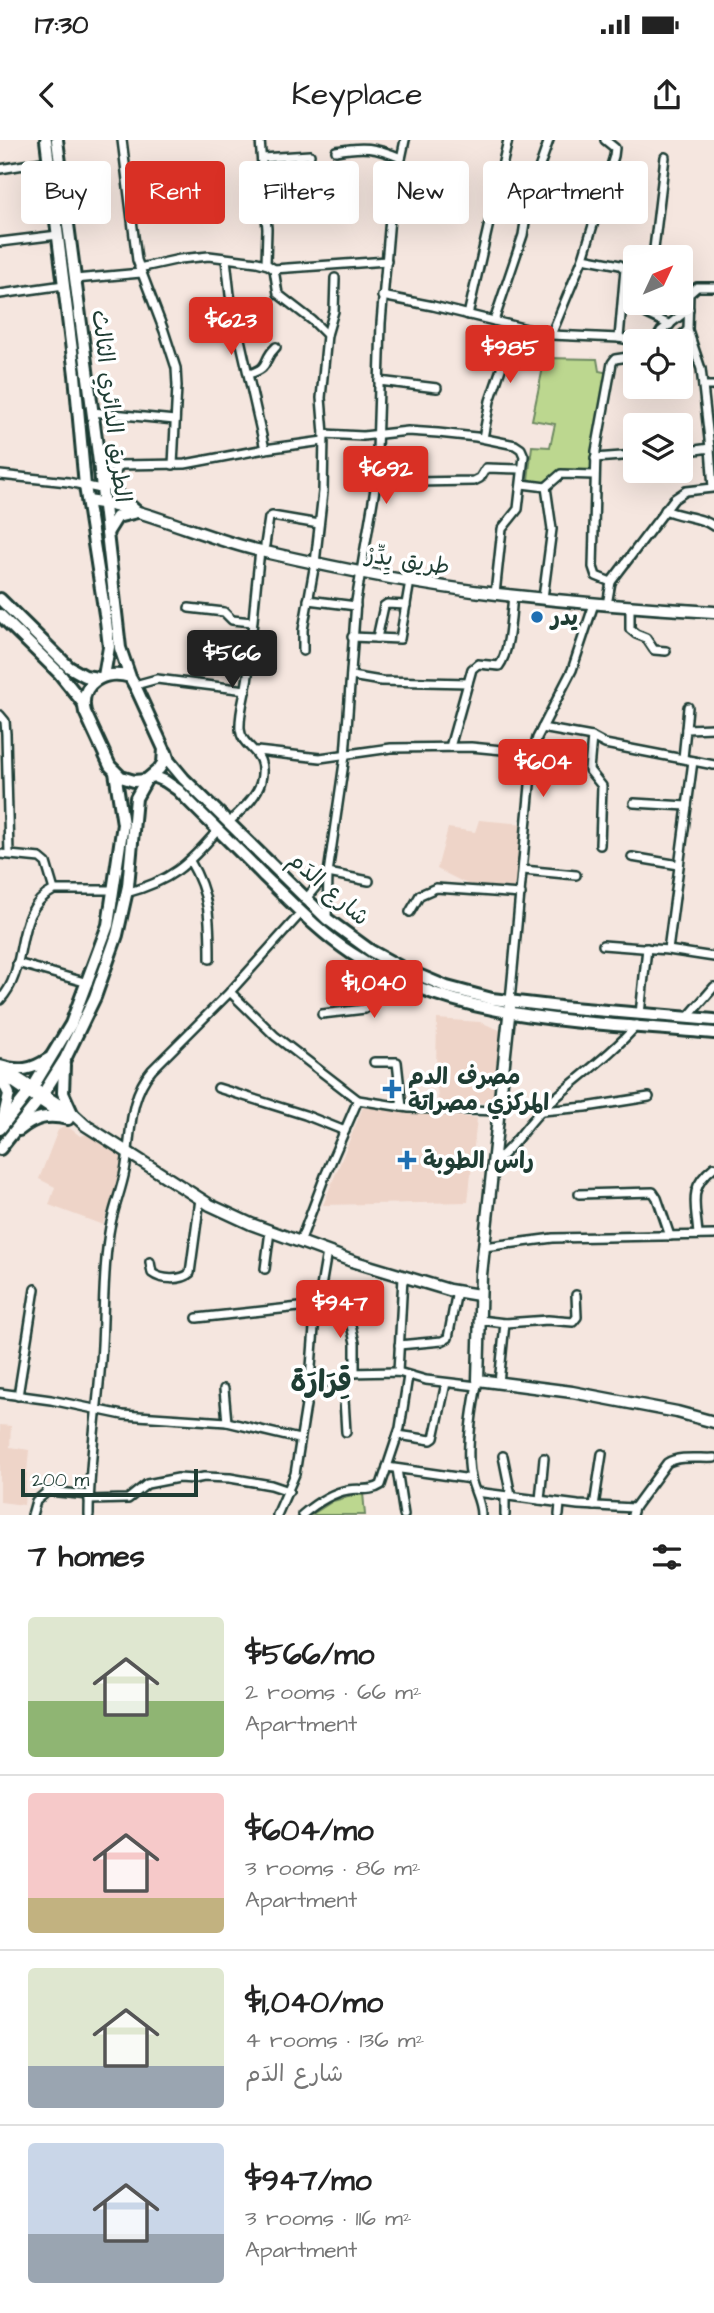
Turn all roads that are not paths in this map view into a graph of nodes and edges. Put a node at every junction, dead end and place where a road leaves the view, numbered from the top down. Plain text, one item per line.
1 (46, 140) edge
2 (57, 140) edge
3 (122, 140) edge
4 (260, 140) edge
5 (405, 140) edge
6 (508, 140) edge
7 (549, 140) edge
8 (605, 140) edge
9 (357, 143) edge
10 (336, 150) dead end
11 (310, 155) dead end
12 (665, 157) dead end
13 (262, 158) junction
14 (401, 158) junction
15 (48, 161) edge
16 (21, 166) edge
17 (0, 169) edge
18 (56, 224) edge
19 (58, 235) junction
20 (0, 242) edge
21 (654, 245) edge
22 (583, 258) junction
23 (226, 259) junction
24 (387, 261) junction
25 (266, 264) junction
26 (274, 269) junction
27 (140, 270) junction
28 (335, 278) dead end
29 (75, 279) junction
30 (64, 285) junction
31 (714, 287) edge
32 (693, 288) edge
33 (0, 295) edge
34 (382, 296) junction
35 (468, 315) junction
36 (649, 315) edge
37 (682, 315) edge
38 (494, 321) junction
39 (670, 325) junction
40 (512, 327) junction
41 (664, 329) edge
42 (327, 335) junction
43 (551, 335) junction
44 (619, 338) junction
45 (623, 339) edge
46 (693, 344) edge
47 (276, 347) dead end
48 (623, 358) edge
49 (249, 374) junction
50 (379, 380) junction
51 (703, 386) junction
52 (714, 386) edge
53 (437, 388) dead end
54 (92, 412) junction
55 (175, 420) junction
56 (378, 435) junction
57 (323, 437) junction
58 (711, 437) edge
59 (483, 438) junction
60 (710, 448) junction
61 (265, 449) junction
62 (693, 450) edge
63 (623, 456) edge
64 (595, 458) junction
65 (173, 465) junction
66 (99, 466) junction
67 (522, 469) junction
68 (0, 475) edge
69 (594, 475) junction
70 (415, 482) dead end
71 (522, 484) junction
72 (86, 486) junction
73 (546, 487) junction
74 (102, 489) junction
75 (714, 489) edge
76 (88, 501) junction
77 (104, 503) junction
78 (666, 510) junction
79 (137, 512) junction
80 (319, 524) junction
81 (713, 526) edge
82 (107, 533) junction
83 (262, 548) junction
84 (315, 563) junction
85 (360, 573) junction
86 (410, 581) junction
87 (611, 582) junction
88 (495, 594) junction
89 (513, 595) junction
90 (543, 598) junction
91 (0, 599) edge
92 (308, 600) junction
93 (594, 604) junction
94 (607, 605) junction
95 (356, 606) junction
96 (406, 606) junction
97 (629, 607) junction
98 (190, 608) dead end
99 (714, 612) edge
100 (0, 615) edge
101 (252, 622) junction
102 (352, 637) junction
103 (377, 638) junction
104 (303, 651) dead end
105 (666, 651) dead end
106 (351, 676) junction
107 (101, 677) junction
108 (132, 681) junction
109 (468, 683) junction
110 (246, 690) junction
111 (83, 703) junction
112 (688, 708) dead end
113 (0, 715) edge
114 (542, 728) junction
115 (714, 728) edge
116 (686, 729) junction
117 (592, 737) junction
118 (450, 747) junction
119 (164, 749) junction
120 (257, 751) junction
121 (533, 752) junction
122 (345, 756) junction
123 (683, 758) junction
124 (693, 761) junction
125 (714, 765) edge
126 (115, 772) junction
127 (149, 778) junction
128 (635, 803) dead end
129 (687, 806) junction
130 (228, 822) junction
131 (218, 830) junction
132 (600, 845) dead end
133 (0, 854) edge
134 (9, 854) junction
135 (632, 858) dead end
136 (190, 861) junction
137 (679, 865) junction
138 (523, 870) junction
139 (328, 873) junction
140 (576, 875) dead end
141 (369, 881) dead end
142 (54, 890) junction
143 (114, 890) junction
144 (126, 893) junction
145 (521, 894) junction
146 (305, 900) junction
147 (302, 912) junction
148 (410, 912) dead end
149 (327, 919) junction
150 (603, 945) dead end
151 (648, 948) junction
152 (668, 950) junction
153 (714, 957) edge
154 (210, 959) dead end
155 (16, 963) junction
156 (379, 970) junction
157 (88, 983) junction
158 (713, 989) edge
159 (230, 992) junction
160 (0, 1000) edge
161 (510, 1007) junction
162 (322, 1014) dead end
163 (687, 1018) junction
164 (638, 1020) junction
165 (714, 1020) edge
166 (76, 1026) junction
167 (714, 1032) edge
168 (60, 1056) junction
169 (374, 1062) dead end
170 (0, 1067) edge
171 (0, 1074) edge
172 (218, 1088) dead end
173 (36, 1093) junction
174 (649, 1097) dead end
175 (358, 1100) junction
176 (402, 1107) junction
177 (498, 1111) junction
178 (541, 1111) junction
179 (70, 1116) junction
180 (0, 1129) edge
181 (345, 1131) junction
182 (9, 1138) junction
183 (0, 1149) edge
184 (127, 1152) junction
185 (492, 1164) junction
186 (714, 1167) edge
187 (579, 1194) dead end
188 (200, 1199) junction
189 (270, 1231) junction
190 (698, 1235) junction
191 (714, 1235) edge
192 (670, 1236) junction
193 (300, 1242) junction
194 (484, 1247) junction
195 (327, 1252) junction
196 (150, 1262) dead end
197 (265, 1269) dead end
198 (403, 1277) junction
199 (35, 1289) dead end
200 (457, 1291) junction
201 (479, 1295) junction
202 (576, 1295) dead end
203 (318, 1305) junction
204 (316, 1314) junction
205 (197, 1318) dead end
206 (480, 1320) junction
207 (505, 1323) junction
208 (399, 1345) junction
209 (398, 1372) junction
210 (355, 1373) junction
211 (408, 1376) junction
212 (310, 1380) junction
213 (343, 1383) junction
214 (446, 1383) junction
215 (478, 1383) junction
216 (499, 1383) junction
217 (224, 1390) dead end
218 (0, 1393) edge
219 (18, 1396) junction
220 (97, 1411) junction
221 (227, 1422) junction
222 (714, 1422) edge
223 (346, 1432) dead end
224 (398, 1435) junction
225 (299, 1439) junction
226 (602, 1454) dead end
227 (503, 1456) dead end
228 (544, 1458) dead end
229 (714, 1458) edge
230 (387, 1467) junction
231 (397, 1469) junction
232 (471, 1479) junction
233 (289, 1491) junction
234 (476, 1492) junction
235 (508, 1496) junction
236 (89, 1497) junction
237 (540, 1500) junction
238 (561, 1503) junction
239 (594, 1506) junction
240 (633, 1511) edge
241 (32, 1515) edge
242 (89, 1515) edge
243 (277, 1515) edge
244 (302, 1515) edge
245 (404, 1515) edge
246 (481, 1515) edge
247 (505, 1515) edge
248 (559, 1515) edge

1 - 15 main road, الطريق الدائري الثالث
2 - 29 main road, الطريق الدائري الثالث
3 - 27 street
4 - 13 street
5 - 14 street
6 - 35 street
7 - 38 street
8 - 22 street
9 - 10 street
9 - 14 street
11 - 13 street
12 - 21 street
13 - 25 street
14 - 24 street
16 - 17 street
18 - 19 main road, الطريق الدائري الثالث
19 - 20 street
19 - 30 main road, الطريق الدائري الثالث
22 - 43 street
22 - 44 street
23 - 25 street
23 - 27 street
23 - 49 street
24 - 26 street
24 - 34 street
25 - 26 street
26 - 42 street
27 - 29 street
27 - 55 street
28 - 42 street
29 - 54 main road, الطريق الدائري الثالث
30 - 33 street
30 - 72 main road, الطريق الدائري الثالث
31 - 32 street
34 - 35 street
34 - 50 street
35 - 38 street
36 - 39 street
37 - 39 street
38 - 40 street
39 - 41 street
40 - 43 street
40 - 59 street
42 - 57 street
43 - 44 street
44 - 45 street
46 - 51 street
47 - 49 street
48 - 64 street
49 - 61 street
50 - 53 street
50 - 56 street
51 - 52 street
51 - 58 street
54 - 55 street
54 - 66 main road, الطريق الدائري الثالث
55 - 65 street
56 - 57 street
56 - 59 street
56 - 85 street
57 - 61 street
57 - 80 street
58 - 60 street
59 - 67 street
60 - 62 street
60 - 75 street
61 - 65 street
63 - 64 street
64 - 69 street
65 - 66 street
66 - 74 main road, الطريق الدائري الثالث
66 - 79 main road
67 - 70 street
67 - 71 street
68 - 72 street
69 - 73 street
69 - 87 street
71 - 73 street
71 - 88 street
72 - 74 street
72 - 76 main road, الطريق الدائري الثالث
73 - 90 street
74 - 77 main road, الطريق الدائري الثالث
75 - 78 street
76 - 77 street, طريق يِدِّرْ
76 - 107 main road, الطريق الدائري الثالث
77 - 79 street, طريق يِدِّرْ
77 - 82 main road, الطريق الدائري الثالث
78 - 81 street
78 - 87 street
79 - 82 main road
79 - 83 street, طريق يِدِّرْ
80 - 83 street
80 - 84 street
82 - 108 main road, الطريق الدائري الثالث
83 - 84 street, طريق يِدِّرْ
83 - 101 street
84 - 85 street, طريق يِدِّرْ
84 - 92 street
85 - 86 street, طريق يِدِّرْ
85 - 95 street
86 - 88 street, طريق يِدِّرْ
86 - 96 street
87 - 94 street
88 - 89 street, طريق يِدِّرْ
89 - 90 street, طريق يِدِّرْ
89 - 109 street
90 - 93 street, طريق يِدِّرْ
91 - 107 main road
92 - 95 street
92 - 104 street
93 - 94 street, طريق يِدِّرْ
93 - 114 street
94 - 97 street, طريق يِدِّرْ
95 - 102 street
96 - 103 street
96 - 103 street
97 - 99 street, طريق يِدِّرْ
97 - 105 street
98 - 101 street
100 - 111 main road
101 - 110 street
102 - 103 street
102 - 106 street
106 - 109 street
106 - 122 street
107 - 108 main road
107 - 111 main road
108 - 110 street
108 - 119 main road, الطريق الدائري الثالث
109 - 118 street
110 - 120 street
111 - 126 main road
112 - 116 street
113 - 134 street
114 - 117 street
114 - 121 street
115 - 116 street
116 - 123 street
117 - 123 street
117 - 132 street
118 - 121 street
118 - 122 street
119 - 127 main road
119 - 130 main road, شارع الدَم
120 - 122 street
120 - 130 street
121 - 138 street
122 - 139 street
123 - 124 street
124 - 125 street
124 - 129 street
126 - 127 main road, شارع الدَم
126 - 143 main road
127 - 131 main road, شارع الدَم
127 - 144 main road
128 - 129 street
129 - 137 street
130 - 146 main road, شارع الدَم
131 - 136 street
131 - 147 main road, شارع الدَم
133 - 134 street
134 - 142 street
135 - 137 street
136 - 144 street
136 - 154 street
137 - 152 street
138 - 140 street
138 - 145 street
139 - 141 street
139 - 146 street
139 - 149 street
142 - 143 street
142 - 155 street
143 - 157 main road
144 - 166 main road
145 - 148 street
145 - 161 street
146 - 149 main road, شارع الدَم
147 - 156 main road, شارع الدَم
147 - 159 street
149 - 161 main road, شارع الدَم
150 - 151 street
151 - 152 street
151 - 164 street
152 - 153 street
155 - 157 street
155 - 160 street
156 - 161 main road, شارع الدَم
156 - 162 street
157 - 166 main road
158 - 163 street
159 - 175 street
159 - 184 street
161 - 164 main road, شارع الدَم
161 - 177 street
163 - 164 main road, شارع الدَم
163 - 165 main road, شارع الدَم
164 - 167 main road, شارع الدَم
164 - 178 street
166 - 168 main road
168 - 170 main road
168 - 173 main road
168 - 179 main road
169 - 176 street
170 - 173 street
171 - 173 street
171 - 180 main road
172 - 181 street
173 - 179 street
173 - 180 main road
173 - 182 main road
174 - 178 street
175 - 176 street
175 - 181 street
176 - 177 street
177 - 185 street
178 - 185 street
179 - 182 main road
179 - 184 street
181 - 193 street
182 - 183 main road
184 - 188 street
184 - 220 street
185 - 194 street
186 - 190 street
187 - 192 street
188 - 189 street
188 - 196 street
189 - 193 street
189 - 197 street
190 - 191 street
190 - 192 street
192 - 194 street
193 - 195 street
194 - 201 street
195 - 198 street
195 - 203 street
198 - 200 street
198 - 208 street
199 - 219 street
200 - 201 street
200 - 208 street
201 - 206 street
202 - 207 street
203 - 204 street
203 - 205 street
204 - 210 street
204 - 212 street
206 - 207 street
206 - 215 street
207 - 216 street
208 - 209 street
209 - 210 street
209 - 211 street
210 - 213 street
211 - 214 street
211 - 224 street
212 - 213 street
212 - 225 street
213 - 223 street
214 - 215 street
214 - 224 street
215 - 216 street
215 - 232 street
216 - 222 street
217 - 221 street
218 - 219 street
219 - 220 street
220 - 221 street
220 - 236 street
221 - 225 street
224 - 230 street
225 - 233 street
226 - 239 street
227 - 235 street
228 - 237 street
229 - 240 street
230 - 231 street
230 - 244 street
231 - 232 street
231 - 245 street
232 - 234 street
233 - 236 street
233 - 243 street
234 - 235 street
234 - 246 street
235 - 237 street
235 - 247 street
236 - 241 street
236 - 242 street
237 - 238 street
238 - 239 street
238 - 248 street
239 - 240 street

